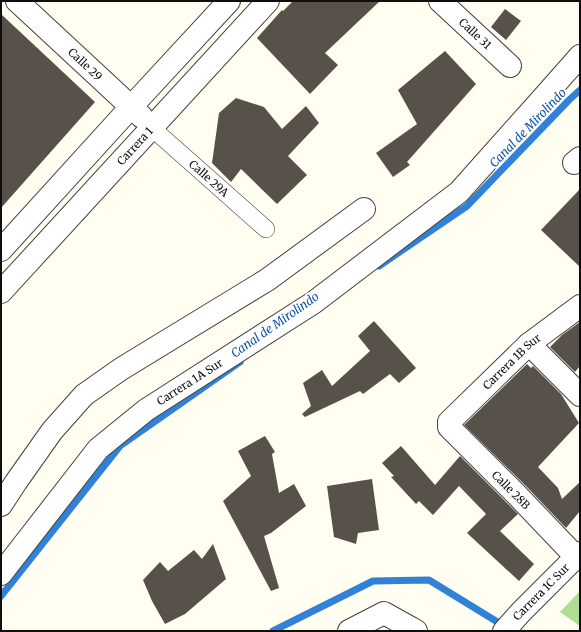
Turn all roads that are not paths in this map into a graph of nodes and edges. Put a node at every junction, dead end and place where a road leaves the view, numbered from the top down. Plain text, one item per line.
1 (17, 1) edge
2 (229, 1) edge
3 (268, 1) edge
4 (440, 1) edge
5 (580, 56) edge
6 (510, 66) dead end
7 (131, 107) junction
8 (152, 128) junction
9 (364, 209) dead end
10 (266, 229) dead end
11 (1, 250) edge
12 (1, 292) edge
13 (580, 306) edge
14 (529, 344) junction
15 (580, 395) edge
16 (449, 422) joint
17 (1, 505) edge
18 (578, 555) edge
19 (1, 574) edge
20 (412, 630) edge
21 (349, 631) edge
22 (504, 631) edge

1 - 7 street, Calle 29
2 - 7 street
3 - 8 street, Carrera 1
4 - 6 street, Calle 31
5 - 19 street, Carrera 1A Sur
7 - 8 street, Calle 29
7 - 11 street
8 - 10 street, Calle 29A
8 - 12 street, Carrera 1
9 - 17 street
13 - 14 street, Carrera 1B Sur
14 - 15 street
14 - 16 street, Carrera 1B Sur
16 - 18 street, Calle 28B
18 - 22 street, Carrera 1C Sur
20 - 21 street

